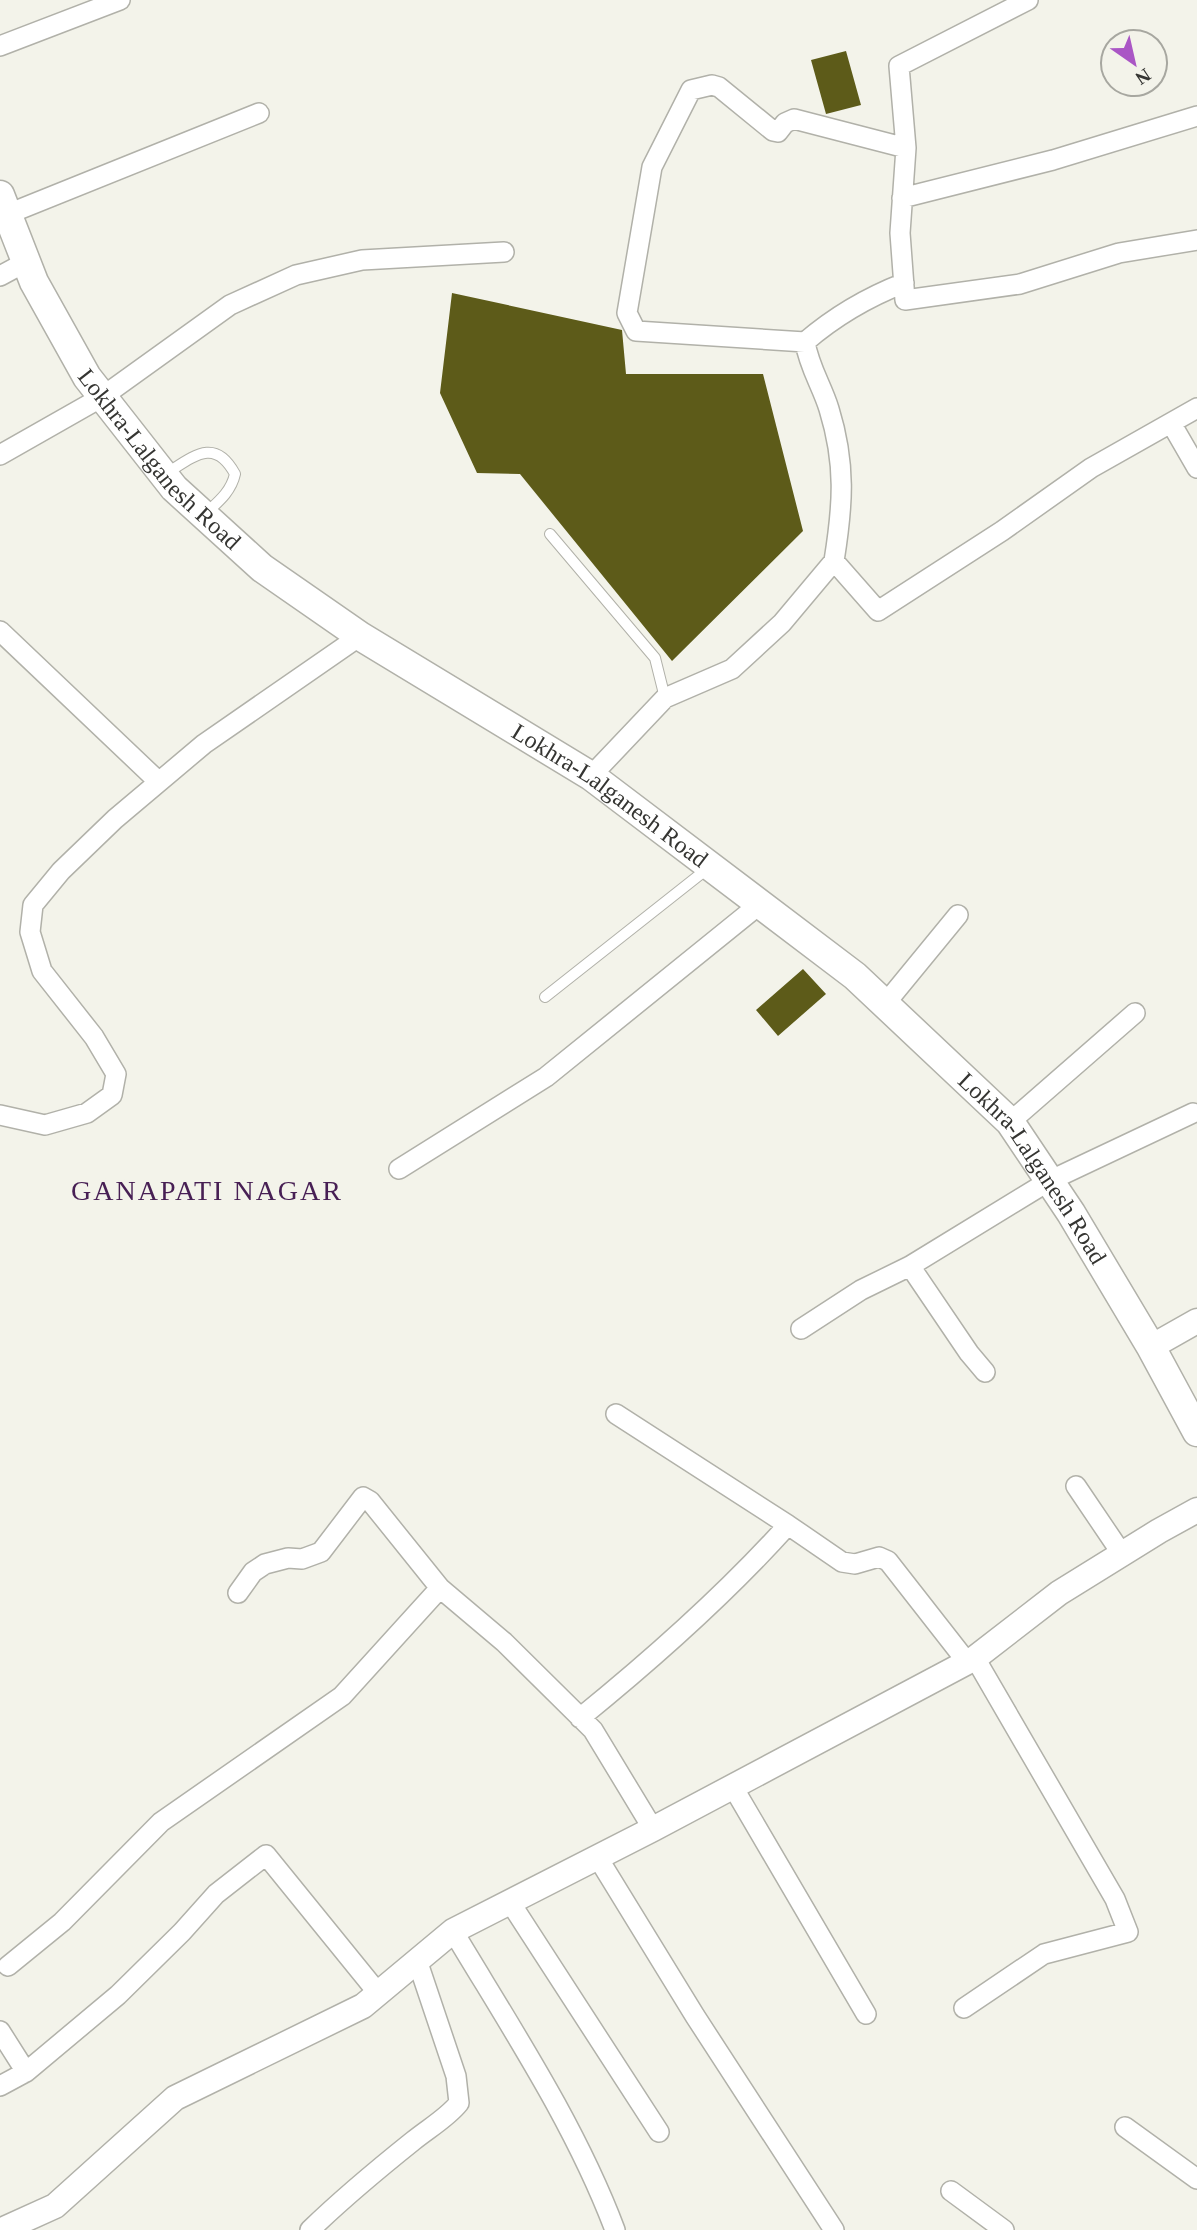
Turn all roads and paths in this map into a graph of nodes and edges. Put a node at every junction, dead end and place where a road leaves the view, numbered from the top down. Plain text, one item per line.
1 (120, 0) edge
2 (1028, 0) edge
3 (0, 47) edge
4 (259, 113) dead end
5 (1197, 116) edge
6 (906, 148) junction
7 (902, 198) junction
8 (4, 204) edge
9 (1197, 240) edge
10 (504, 252) dead end
11 (26, 262) junction
12 (0, 276) edge
13 (904, 283) junction
14 (805, 342) junction
15 (102, 397) junction
16 (1197, 408) edge
17 (1171, 423) junction
18 (0, 456) edge
19 (1197, 468) edge
20 (164, 475) junction
21 (204, 515) junction
22 (550, 534) dead end
23 (834, 561) junction
24 (0, 631) edge
25 (360, 636) junction
26 (665, 698) junction
27 (591, 776) junction
28 (159, 782) junction
29 (710, 866) junction
30 (760, 904) junction
31 (958, 915) dead end
32 (545, 997) dead end
33 (885, 1004) junction
34 (1135, 1013) dead end
35 (1193, 1114) dead end
36 (0, 1115) edge
37 (1010, 1122) junction
38 (399, 1169) dead end
39 (1049, 1181) junction
40 (910, 1266) junction
41 (1197, 1321) edge
42 (801, 1329) dead end
43 (1151, 1347) junction
44 (985, 1372) dead end
45 (616, 1414) dead end
46 (1197, 1432) edge
47 (1076, 1486) dead end
48 (1197, 1510) edge
49 (788, 1525) junction
50 (1122, 1554) junction
51 (440, 1588) junction
52 (238, 1593) dead end
53 (971, 1660) junction
54 (580, 1718) junction
55 (733, 1787) junction
56 (653, 1829) junction
57 (598, 1858) junction
58 (510, 1902) junction
59 (453, 1931) junction
60 (417, 1960) junction
61 (8, 1966) dead end
62 (378, 1993) junction
63 (964, 2008) dead end
64 (866, 2014) dead end
65 (0, 2031) edge
66 (26, 2072) junction
67 (0, 2086) edge
68 (1125, 2127) dead end
69 (659, 2132) dead end
70 (1197, 2179) edge
71 (951, 2191) dead end
72 (2, 2230) edge
73 (310, 2230) edge
74 (615, 2230) edge
75 (834, 2230) edge
76 (1004, 2230) edge

1 - 3 street
2 - 6 street
4 - 8 street
5 - 7 street
6 - 7 street
6 - 14 street
7 - 13 street
8 - 11 main road, Lokhra-Lalganesh Road
9 - 13 street
10 - 15 street
11 - 12 street
11 - 15 main road, Lokhra-Lalganesh Road
13 - 14 street
14 - 23 street
15 - 18 street
15 - 20 main road, Lokhra-Lalganesh Road
16 - 17 street
17 - 19 street
17 - 23 street
20 - 21 main road, Lokhra-Lalganesh Road
20 - 21 lane
21 - 25 main road, Lokhra-Lalganesh Road
22 - 26 lane
23 - 26 street
24 - 28 street
25 - 27 main road, Lokhra-Lalganesh Road
25 - 28 street
26 - 27 street
27 - 29 main road, Lokhra-Lalganesh Road
28 - 36 street
29 - 30 main road, Lokhra-Lalganesh Road
29 - 32 lane
30 - 33 main road, Lokhra-Lalganesh Road
30 - 38 street
31 - 33 street
33 - 37 main road, Lokhra-Lalganesh Road
34 - 37 street
35 - 39 street
37 - 39 main road, Lokhra-Lalganesh Road
39 - 40 street
39 - 43 main road, Lokhra-Lalganesh Road
40 - 42 street
40 - 44 street
41 - 43 street
43 - 46 main road, Lokhra-Lalganesh Road
45 - 49 street
47 - 50 street
48 - 50 street
49 - 53 street
49 - 54 street
50 - 53 street
51 - 52 street
51 - 54 street
51 - 61 street
53 - 55 street
53 - 63 street
54 - 56 street
55 - 56 street
55 - 64 street
56 - 57 street
57 - 58 street
57 - 75 street
58 - 59 street
58 - 69 street
59 - 60 street
59 - 74 street
60 - 62 street
60 - 73 street
62 - 66 street
62 - 72 street
65 - 66 street
66 - 67 street
68 - 70 street
71 - 76 street

